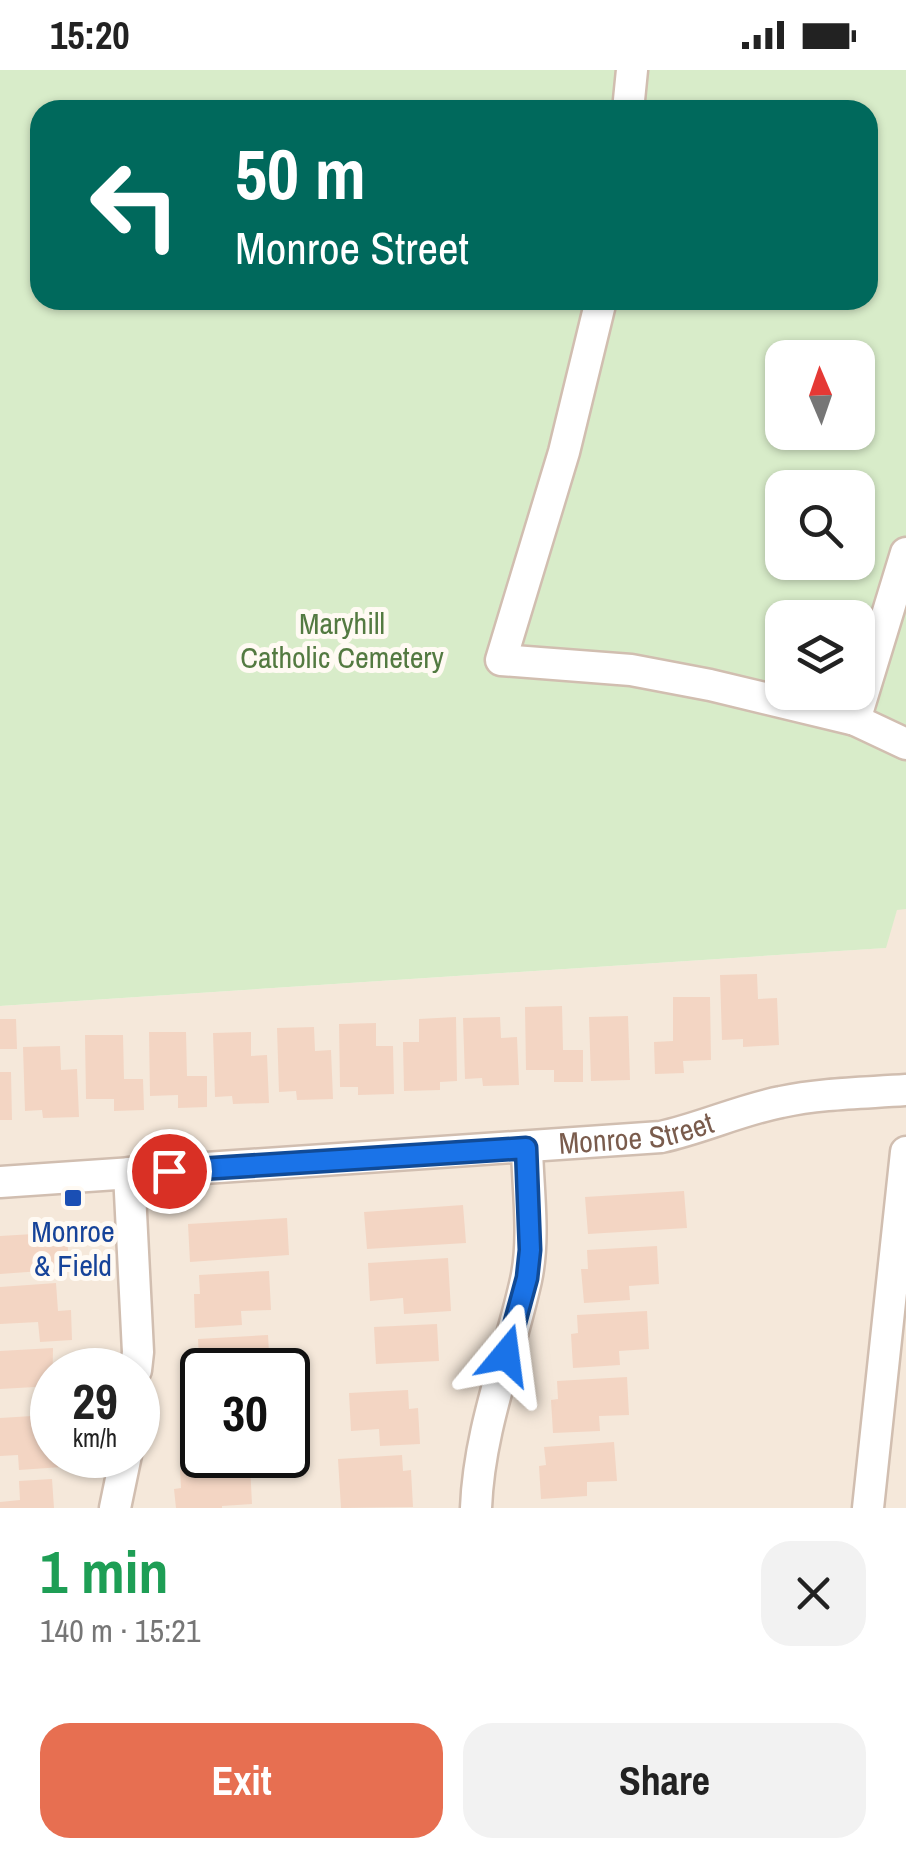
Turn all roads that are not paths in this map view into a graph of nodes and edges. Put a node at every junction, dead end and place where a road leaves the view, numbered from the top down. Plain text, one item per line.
1 (632, 70) edge
2 (629, 100) edge
3 (600, 310) edge
4 (906, 553) edge
5 (855, 720) junction
6 (906, 744) edge
7 (906, 1090) edge
8 (526, 1148) junction
9 (906, 1152) edge
10 (130, 1173) junction
11 (0, 1182) edge
12 (138, 1348) edge
13 (121, 1478) edge
14 (115, 1508) edge
15 (476, 1508) edge
16 (868, 1508) edge

1 - 2 street
3 - 5 street
4 - 5 street
5 - 6 street
7 - 8 street, Monroe Street
8 - 10 street, Monroe Street
8 - 15 street
9 - 16 street
10 - 11 street, Monroe Street
10 - 12 street
13 - 14 street

